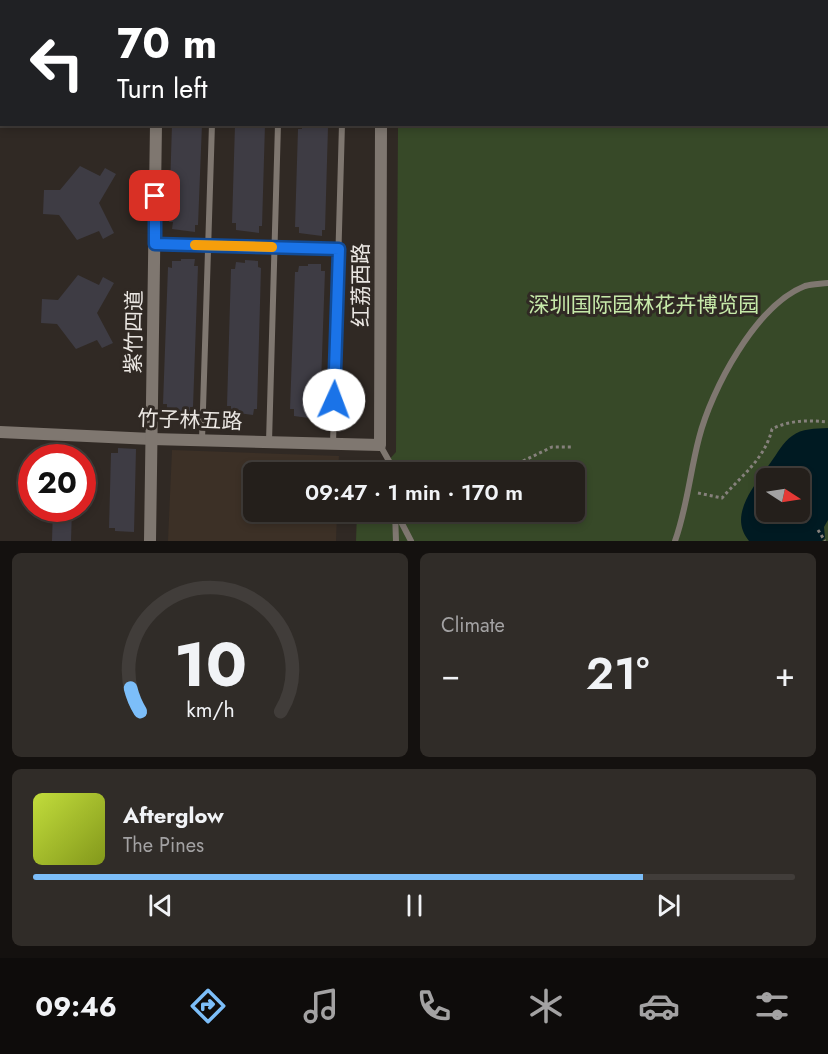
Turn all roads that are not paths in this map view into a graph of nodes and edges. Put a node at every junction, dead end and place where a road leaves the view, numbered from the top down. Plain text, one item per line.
1 (156, 126) edge
2 (212, 126) edge
3 (278, 126) edge
4 (342, 126) edge
5 (381, 126) edge
6 (155, 244) junction
7 (208, 245) junction
8 (275, 247) junction
9 (339, 249) junction
10 (828, 283) edge
11 (0, 432) edge
12 (152, 439) junction
13 (202, 440) junction
14 (269, 442) junction
15 (333, 444) junction
16 (380, 445) junction
17 (389, 462) edge
18 (395, 522) edge
19 (401, 522) edge
20 (150, 541) edge
21 (396, 541) edge
22 (411, 541) edge
23 (675, 541) edge

1 - 6 street, 紫竹四道
2 - 7 lane
3 - 8 lane
4 - 9 lane
5 - 16 street, 红荔西路
6 - 7 lane
6 - 12 street, 紫竹四道
7 - 8 lane
7 - 13 lane
8 - 9 lane
8 - 14 lane
9 - 15 lane
10 - 23 lane
11 - 12 street, 竹子林五路
12 - 13 street, 竹子林五路
12 - 20 street, 紫竹四道
13 - 14 street, 竹子林五路
14 - 15 street, 竹子林五路
15 - 16 street, 竹子林五路
16 - 17 lane
18 - 21 lane
19 - 22 lane

